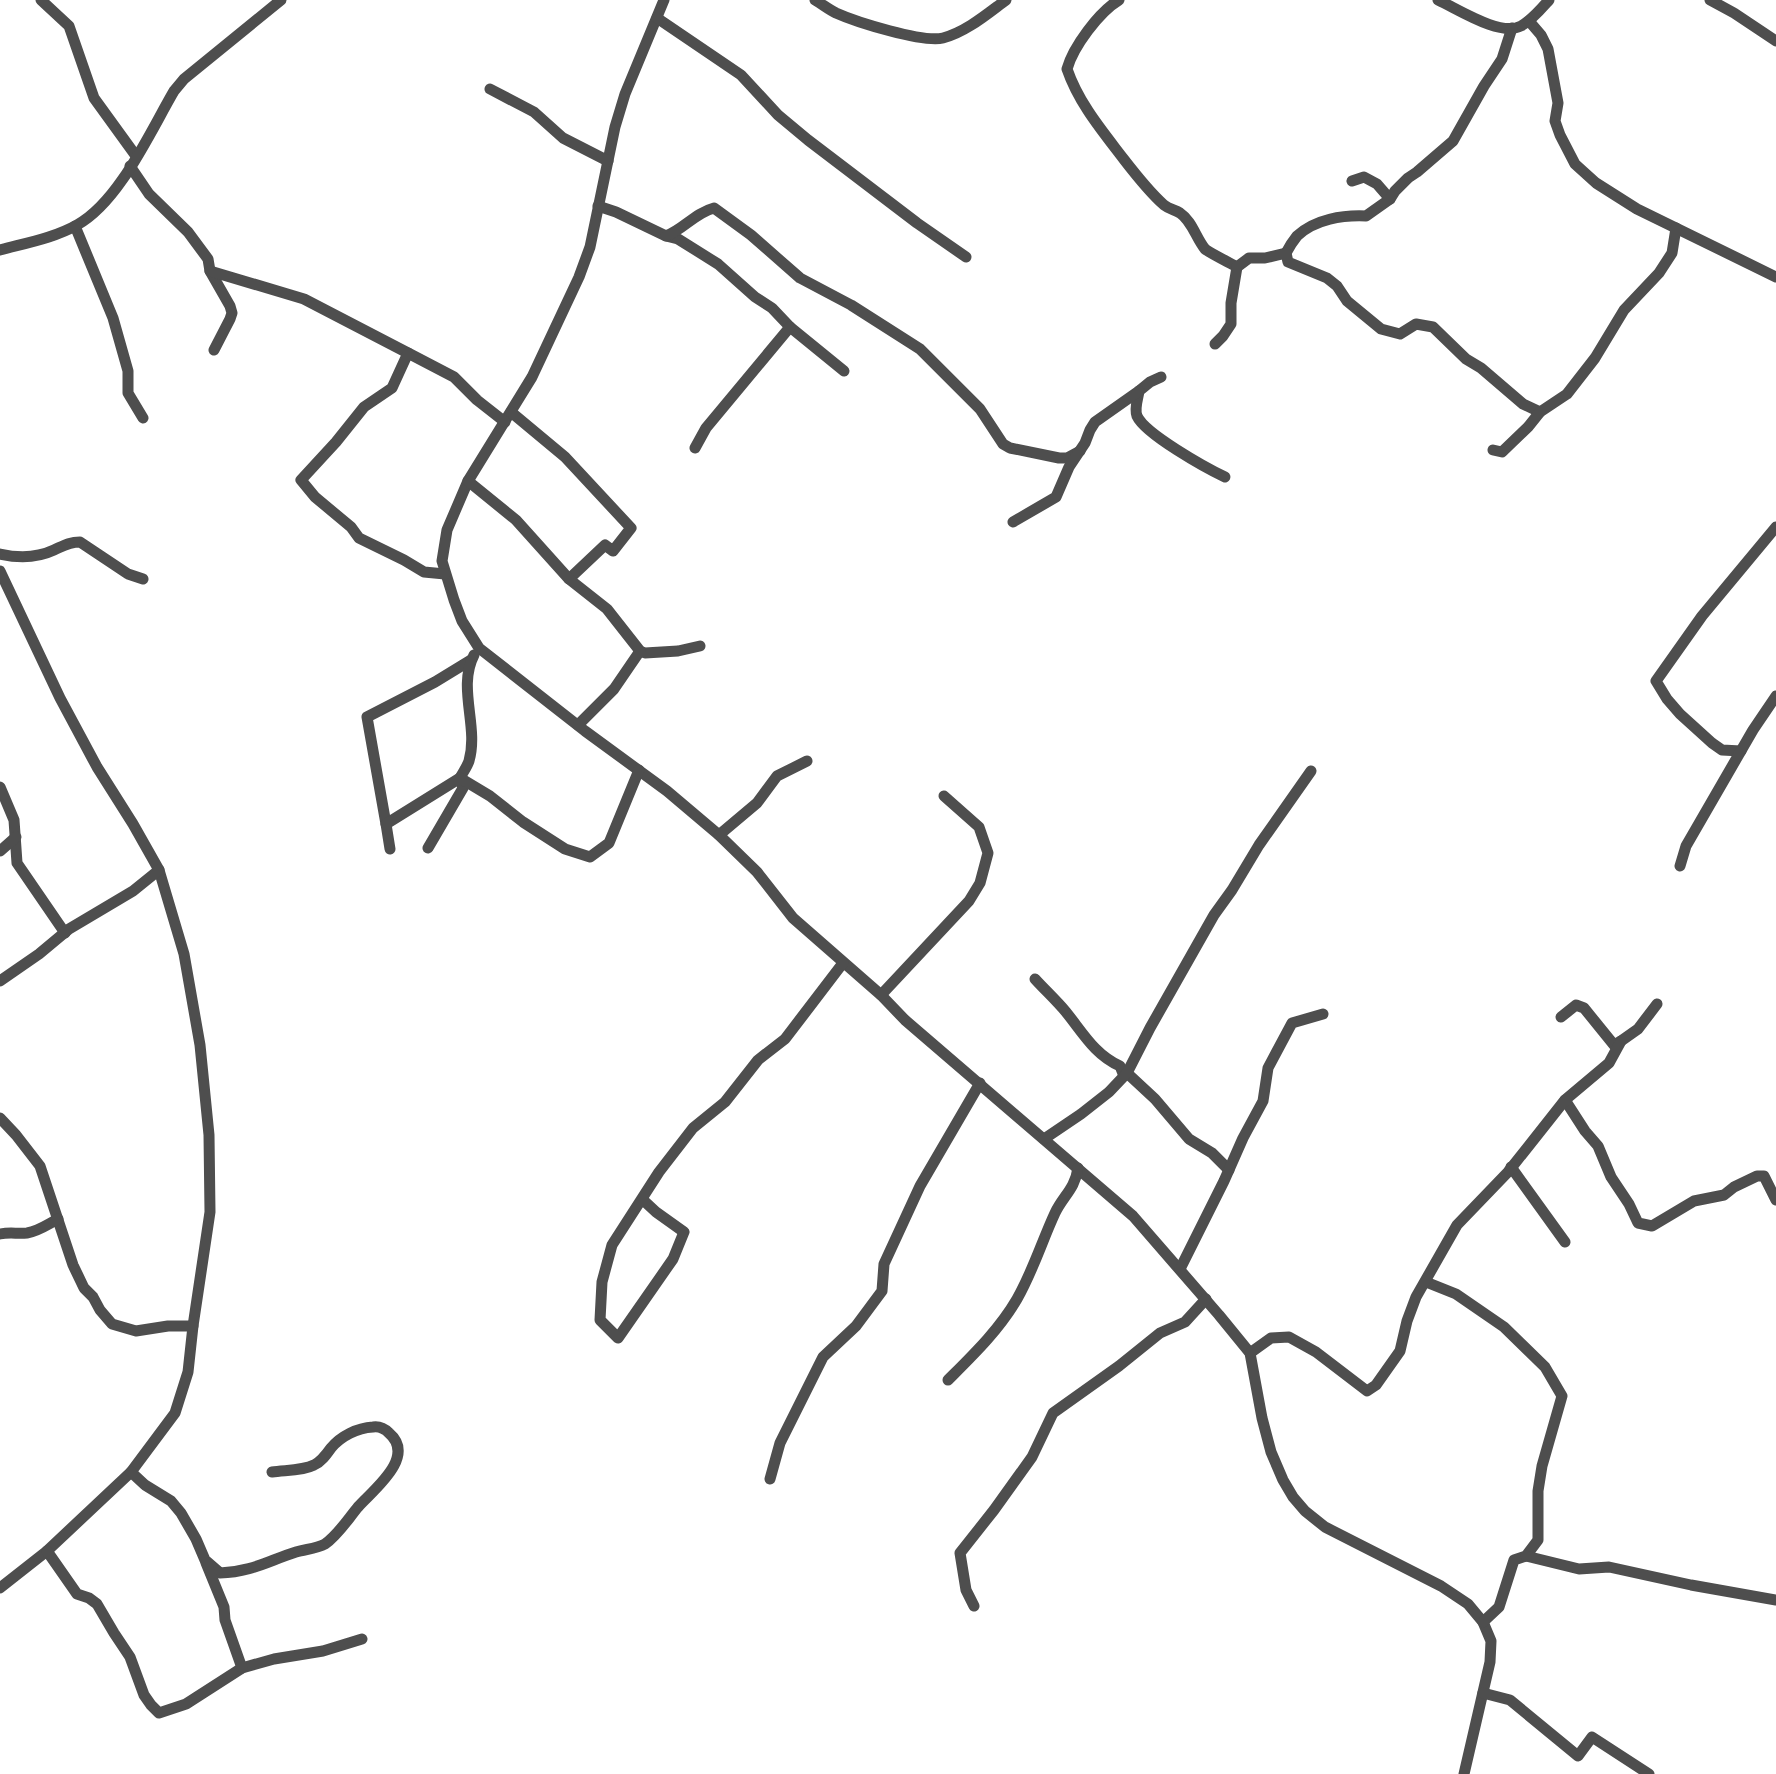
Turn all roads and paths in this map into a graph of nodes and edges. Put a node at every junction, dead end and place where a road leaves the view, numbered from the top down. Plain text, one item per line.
1 (41, 0) edge
2 (281, 0) edge
3 (664, 0) edge
4 (815, 0) edge
5 (1006, 0) edge
6 (1119, 0) edge
7 (1438, 0) edge
8 (1549, 0) edge
9 (1710, 0) edge
10 (657, 18) junction
11 (1529, 21) junction
12 (1512, 28) junction
13 (1776, 41) edge
14 (490, 89) dead end
15 (133, 161) junction
16 (608, 161) junction
17 (1352, 181) dead end
18 (1390, 199) junction
19 (598, 206) junction
20 (75, 226) junction
21 (1676, 228) junction
22 (666, 236) junction
23 (0, 250) edge
24 (1286, 253) junction
25 (966, 257) dead end
26 (1237, 267) junction
27 (210, 271) junction
28 (1776, 277) edge
29 (790, 327) junction
30 (1215, 344) dead end
31 (214, 350) dead end
32 (408, 353) junction
33 (844, 371) dead end
34 (1161, 377) dead end
35 (1139, 391) junction
36 (1540, 412) junction
37 (508, 417) junction
38 (143, 418) dead end
39 (695, 448) dead end
40 (1493, 450) dead end
41 (1080, 451) junction
42 (1225, 477) dead end
43 (468, 481) junction
44 (1013, 522) dead end
45 (1776, 527) edge
46 (0, 554) edge
47 (0, 571) edge
48 (445, 574) junction
49 (143, 579) dead end
50 (569, 579) junction
51 (700, 646) dead end
52 (479, 648) junction
53 (640, 651) junction
54 (471, 660) junction
55 (1776, 696) edge
56 (578, 725) junction
57 (1741, 751) junction
58 (807, 761) dead end
59 (639, 770) junction
60 (1311, 771) dead end
61 (460, 778) junction
62 (0, 787) edge
63 (944, 796) dead end
64 (386, 824) junction
65 (719, 835) junction
66 (16, 837) junction
67 (428, 848) dead end
68 (390, 849) dead end
69 (0, 851) edge
70 (1680, 866) dead end
71 (159, 870) junction
72 (65, 933) junction
73 (843, 963) junction
74 (1035, 979) dead end
75 (0, 981) edge
76 (881, 995) junction
77 (1657, 1004) dead end
78 (1323, 1014) dead end
79 (1561, 1017) dead end
80 (1621, 1041) junction
81 (1125, 1074) junction
82 (980, 1083) junction
83 (1565, 1100) junction
84 (0, 1118) edge
85 (1044, 1139) junction
86 (1511, 1167) junction
87 (1078, 1168) junction
88 (1229, 1170) junction
89 (642, 1199) junction
90 (1776, 1200) edge
91 (58, 1219) junction
92 (0, 1234) edge
93 (1565, 1242) dead end
94 (1180, 1269) junction
95 (1426, 1282) junction
96 (1206, 1299) junction
97 (193, 1326) junction
98 (1250, 1353) junction
99 (948, 1380) dead end
100 (131, 1472) junction
101 (272, 1472) dead end
102 (770, 1479) dead end
103 (47, 1551) junction
104 (1526, 1556) junction
105 (205, 1560) junction
106 (0, 1588) edge
107 (1776, 1600) edge
108 (974, 1606) dead end
109 (1483, 1622) junction
110 (362, 1639) dead end
111 (242, 1668) junction
112 (1483, 1693) junction
113 (1465, 1774) edge
114 (1649, 1774) edge

1 - 15 street
2 - 15 street
3 - 10 street
4 - 5 street
6 - 26 street
7 - 12 street
8 - 11 street
9 - 13 street
10 - 16 street
10 - 25 street
11 - 12 street
11 - 21 street
12 - 18 street
14 - 16 street
15 - 20 street
15 - 27 street
16 - 19 street
17 - 18 street
18 - 24 street
19 - 22 street
19 - 37 street
20 - 23 street
20 - 38 street
21 - 28 street
21 - 36 street
22 - 29 street
22 - 41 street
24 - 26 street
24 - 36 street
26 - 30 street
27 - 31 street
27 - 32 street
29 - 33 street
29 - 39 street
32 - 37 street
32 - 48 street
34 - 35 street
35 - 41 street
35 - 42 street
36 - 40 street
37 - 43 street
37 - 50 street
41 - 44 street
43 - 48 street
43 - 50 street
45 - 57 street
46 - 49 street
47 - 71 street
48 - 52 street
50 - 53 street
51 - 53 street
52 - 54 street
52 - 56 street
53 - 56 street
54 - 61 street
54 - 64 street
55 - 57 street
56 - 59 street
57 - 70 street
58 - 65 street
59 - 61 street
59 - 65 street
60 - 81 street
61 - 64 street
61 - 67 street
62 - 66 street
63 - 76 street
64 - 68 street
65 - 73 street
66 - 69 street
66 - 72 street
71 - 72 street
71 - 97 street
72 - 75 street
73 - 76 street
73 - 89 street
74 - 81 street
76 - 82 street
77 - 80 street
78 - 88 street
79 - 80 street
80 - 83 street
81 - 85 street
81 - 88 street
82 - 85 street
82 - 102 street
83 - 86 street
83 - 90 street
84 - 91 street
85 - 87 street
86 - 93 street
86 - 95 street
87 - 94 street
87 - 99 street
88 - 94 street
89 - 89 street
91 - 92 street
91 - 97 street
94 - 96 street
95 - 98 street
95 - 104 street
96 - 98 street
96 - 108 street
97 - 100 street
98 - 109 street
100 - 103 street
100 - 105 street
101 - 105 street
103 - 106 street
103 - 111 street
104 - 107 street
104 - 109 street
105 - 111 street
109 - 112 street
110 - 111 street
112 - 113 street
112 - 114 street

